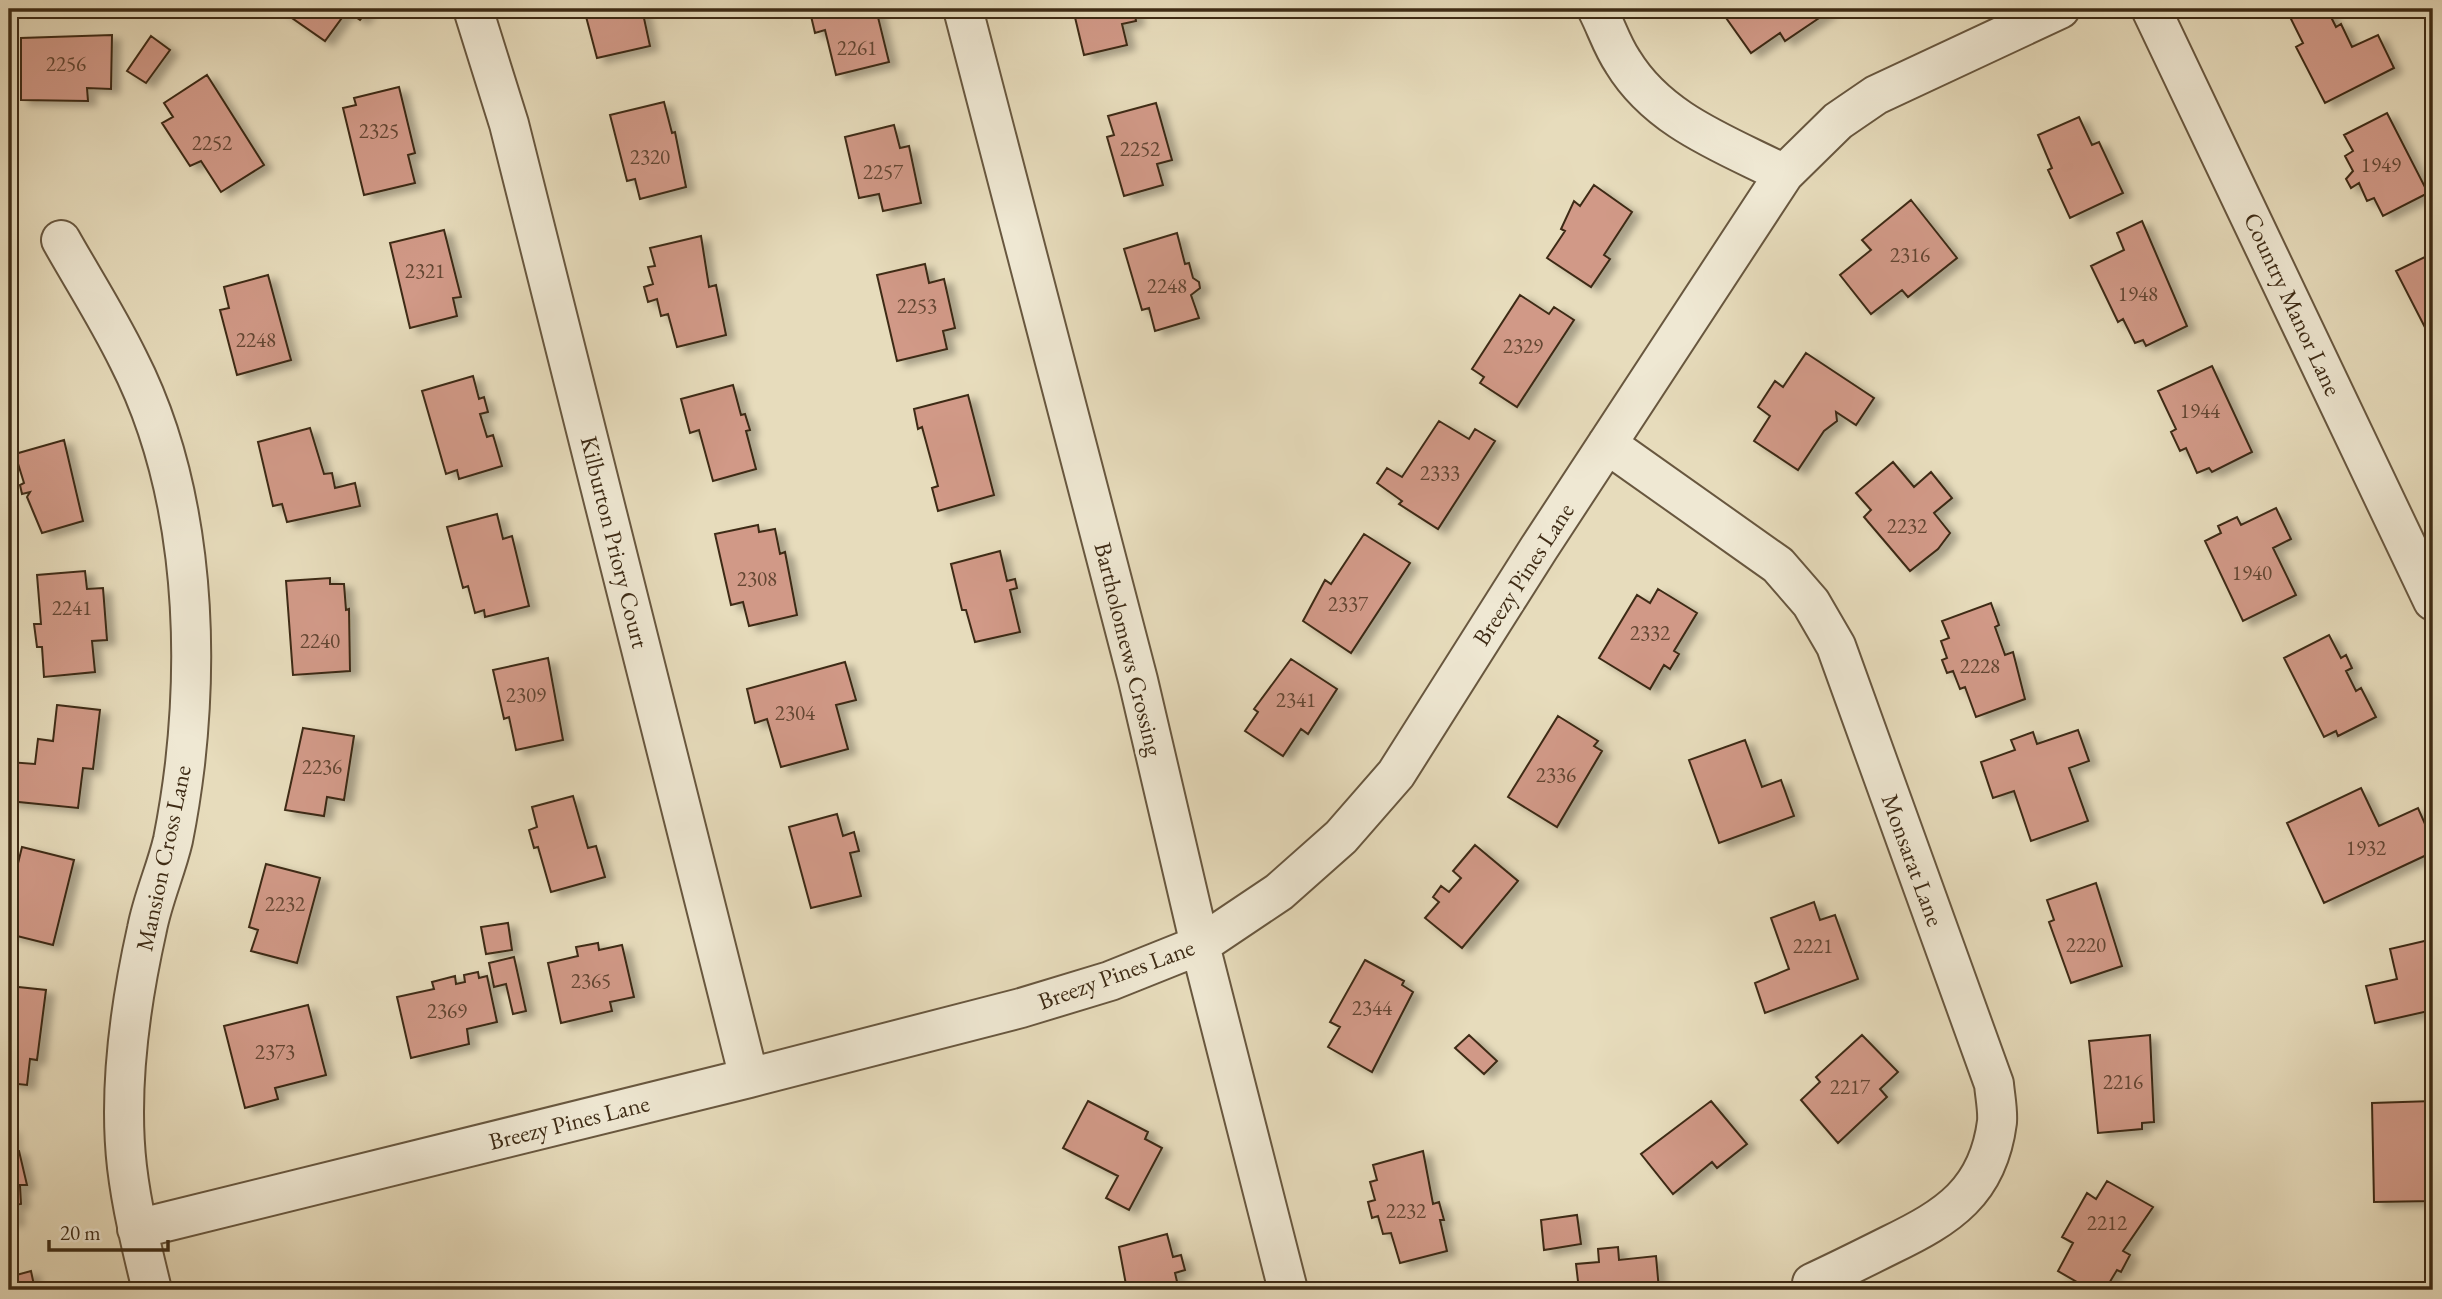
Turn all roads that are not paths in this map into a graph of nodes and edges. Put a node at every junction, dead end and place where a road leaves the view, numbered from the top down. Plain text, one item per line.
1 (473, 9) edge
2 (963, 9) edge
3 (1598, 9) edge
4 (2060, 9) edge
5 (2151, 9) edge
6 (1784, 174) junction
7 (61, 240) dead end
8 (1607, 444) junction
9 (2433, 601) edge
10 (1200, 945) junction
11 (749, 1078) junction
12 (136, 1229) junction
13 (1812, 1283) dead end
14 (152, 1290) edge
15 (1287, 1290) edge

1 - 11 street, Kilburton Priory Court
2 - 10 street, Bartholomews Crossing
3 - 6 street
4 - 6 street, Breezy Pines Lane
5 - 9 street, Country Manor Lane
6 - 8 street, Breezy Pines Lane
7 - 12 street, Mansion Cross Lane
8 - 10 street, Breezy Pines Lane
8 - 13 street, Monsarat Lane
10 - 11 street, Breezy Pines Lane
10 - 15 street, Bartholomews Crossing
11 - 12 street, Breezy Pines Lane
12 - 14 street, Mansion Cross Lane

